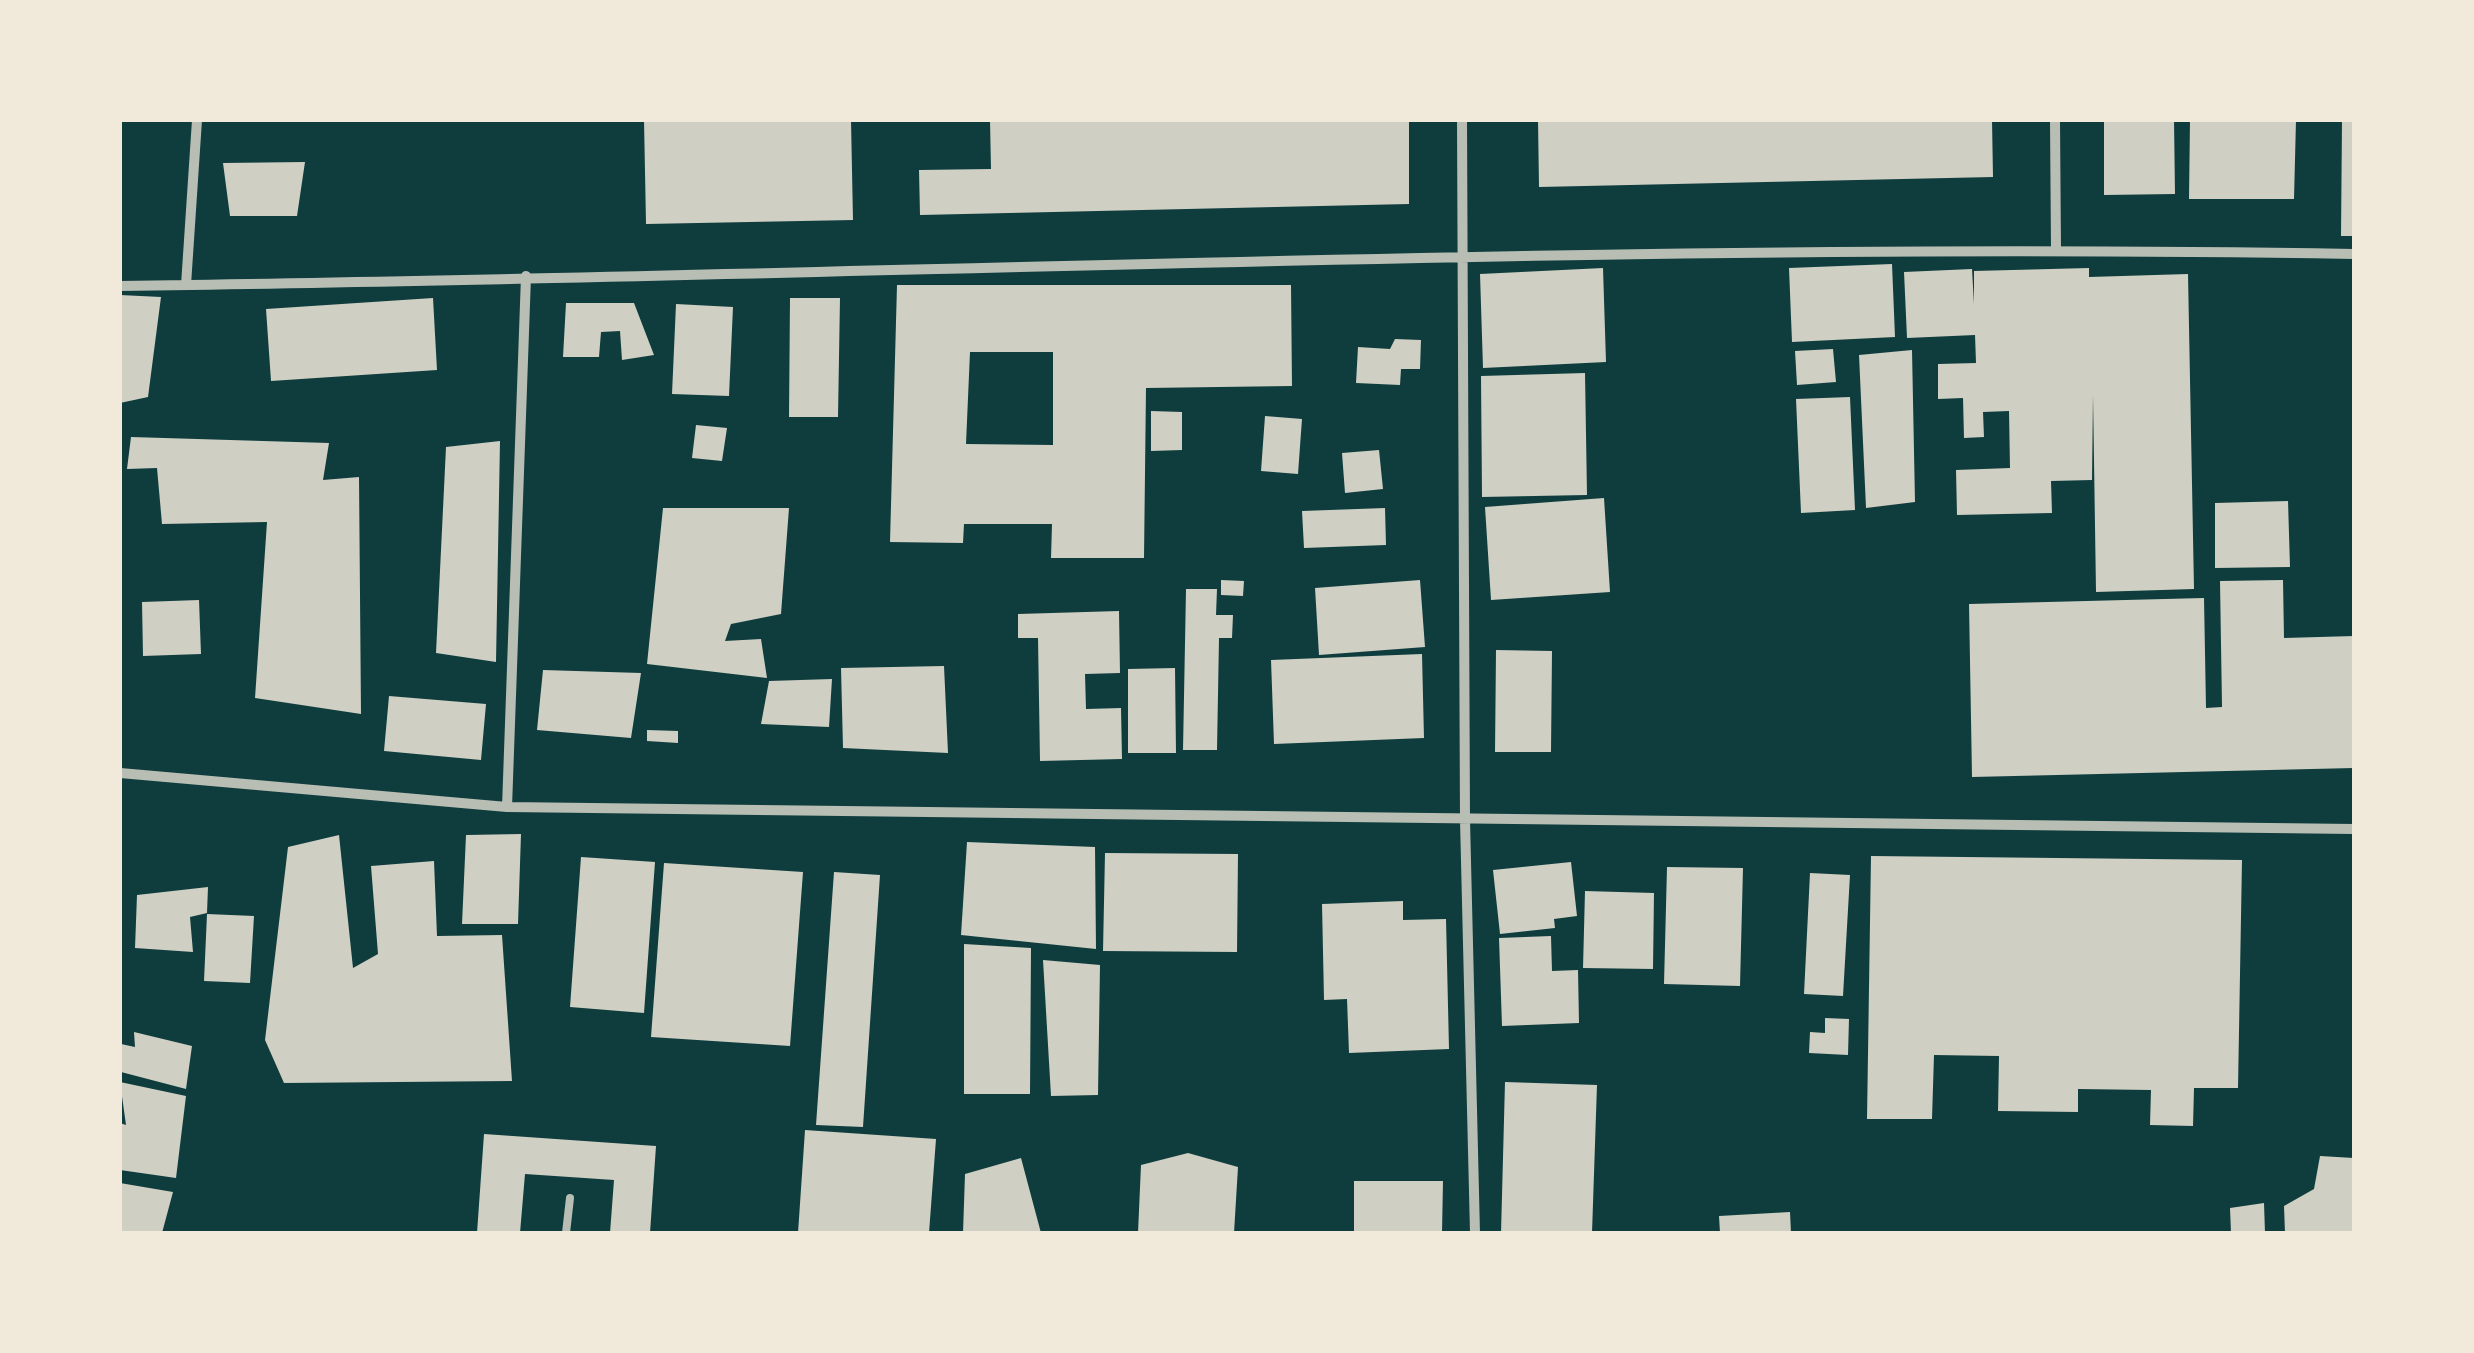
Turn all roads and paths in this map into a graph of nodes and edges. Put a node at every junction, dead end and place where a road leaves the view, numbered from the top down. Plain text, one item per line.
1 (197, 120) edge
2 (1462, 120) edge
3 (2055, 120) edge
4 (2056, 249) junction
5 (2354, 254) edge
6 (1465, 256) junction
7 (526, 276) junction
8 (186, 285) junction
9 (120, 286) edge
10 (120, 773) edge
11 (507, 807) junction
12 (1465, 820) junction
13 (2354, 829) edge
14 (570, 1198) dead end
15 (566, 1233) edge
16 (1474, 1233) edge

1 - 8 street
2 - 6 street
3 - 4 street
4 - 5 street
4 - 6 street
6 - 7 street
6 - 12 street
7 - 8 street
7 - 11 street
8 - 9 street
10 - 11 street
11 - 12 street
12 - 13 street
12 - 16 street
14 - 15 lane

